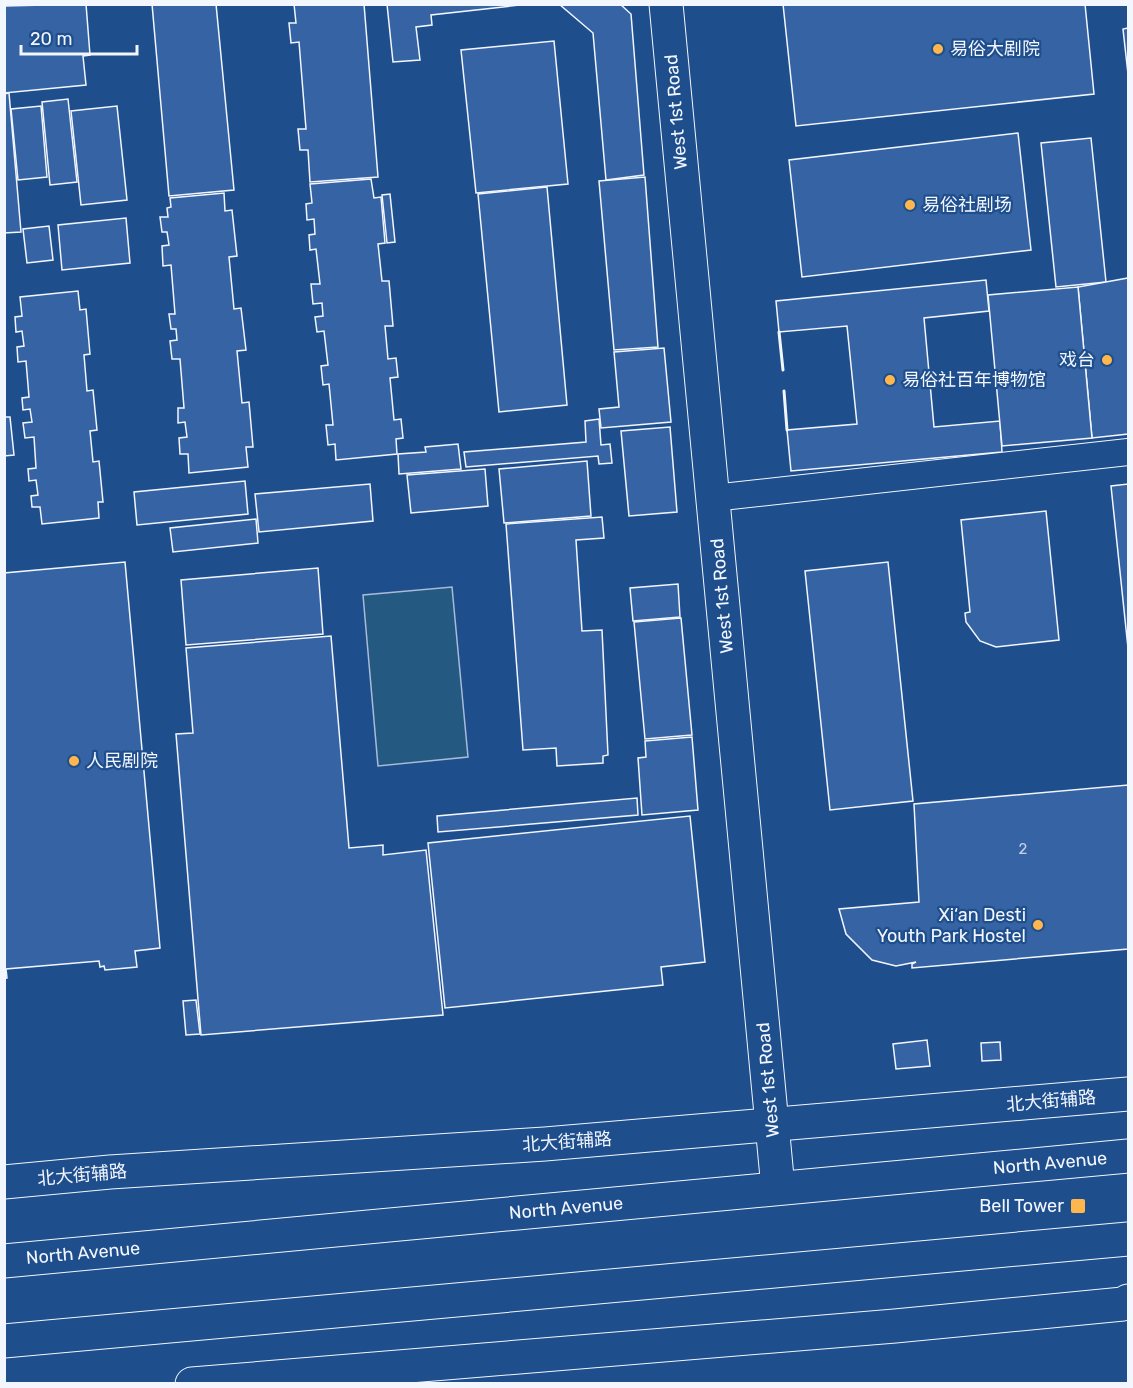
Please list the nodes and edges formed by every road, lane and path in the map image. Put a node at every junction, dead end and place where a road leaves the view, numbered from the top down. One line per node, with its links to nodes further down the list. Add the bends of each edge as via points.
1 (666, 4): 3 (street, West 1st Road)
2 (1128, 452): 3 (street)
3 (713, 498): 5 (street, West 1st Road)
4 (1128, 1094): 5 (street, 北大街辅路)
5 (772, 1125): 7 (street, 北大街辅路); 8 (street, West 1st Road)
6 (1128, 1156): 8 (street, North Avenue)
7 (4, 1182)
8 (778, 1188): 10 (street, North Avenue)
9 (1128, 1239): 12 (street)
10 (4, 1261)
11 (1128, 1301): 13 (street, via 895,1326)
12 (4, 1341)
13 (192, 1383)

